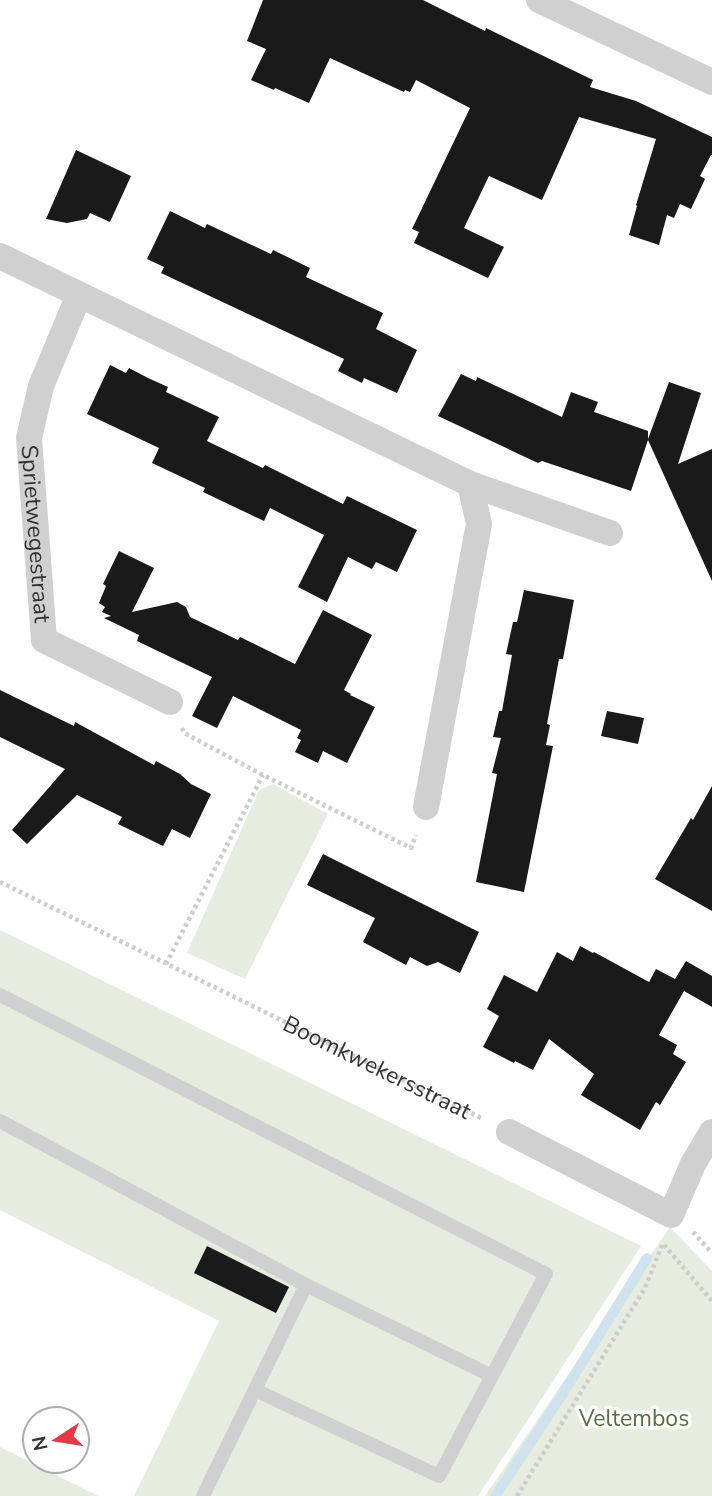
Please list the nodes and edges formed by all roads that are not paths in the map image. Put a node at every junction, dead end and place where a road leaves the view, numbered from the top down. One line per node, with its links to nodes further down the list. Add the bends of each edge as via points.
1 (539, 0): 2 (street)
2 (712, 82)
3 (0, 256): 4 (street)
4 (79, 295): 5 (street); 7 (street, Sprietwegestraat, via 41,386 29,438 44,640)
5 (470, 484): 6 (street); 8 (street, via 479,524)
6 (610, 533)
7 (170, 702)
8 (426, 807)
9 (0, 995): 14 (lane, via 546,1274)
10 (0, 1121): 13 (lane)
11 (509, 1132): 12 (street, via 671,1215)
12 (712, 1132)
13 (306, 1285): 14 (lane); 15 (lane)
14 (492, 1376): 15 (lane, via 439,1476)
15 (255, 1390): 16 (lane)
16 (203, 1496)

